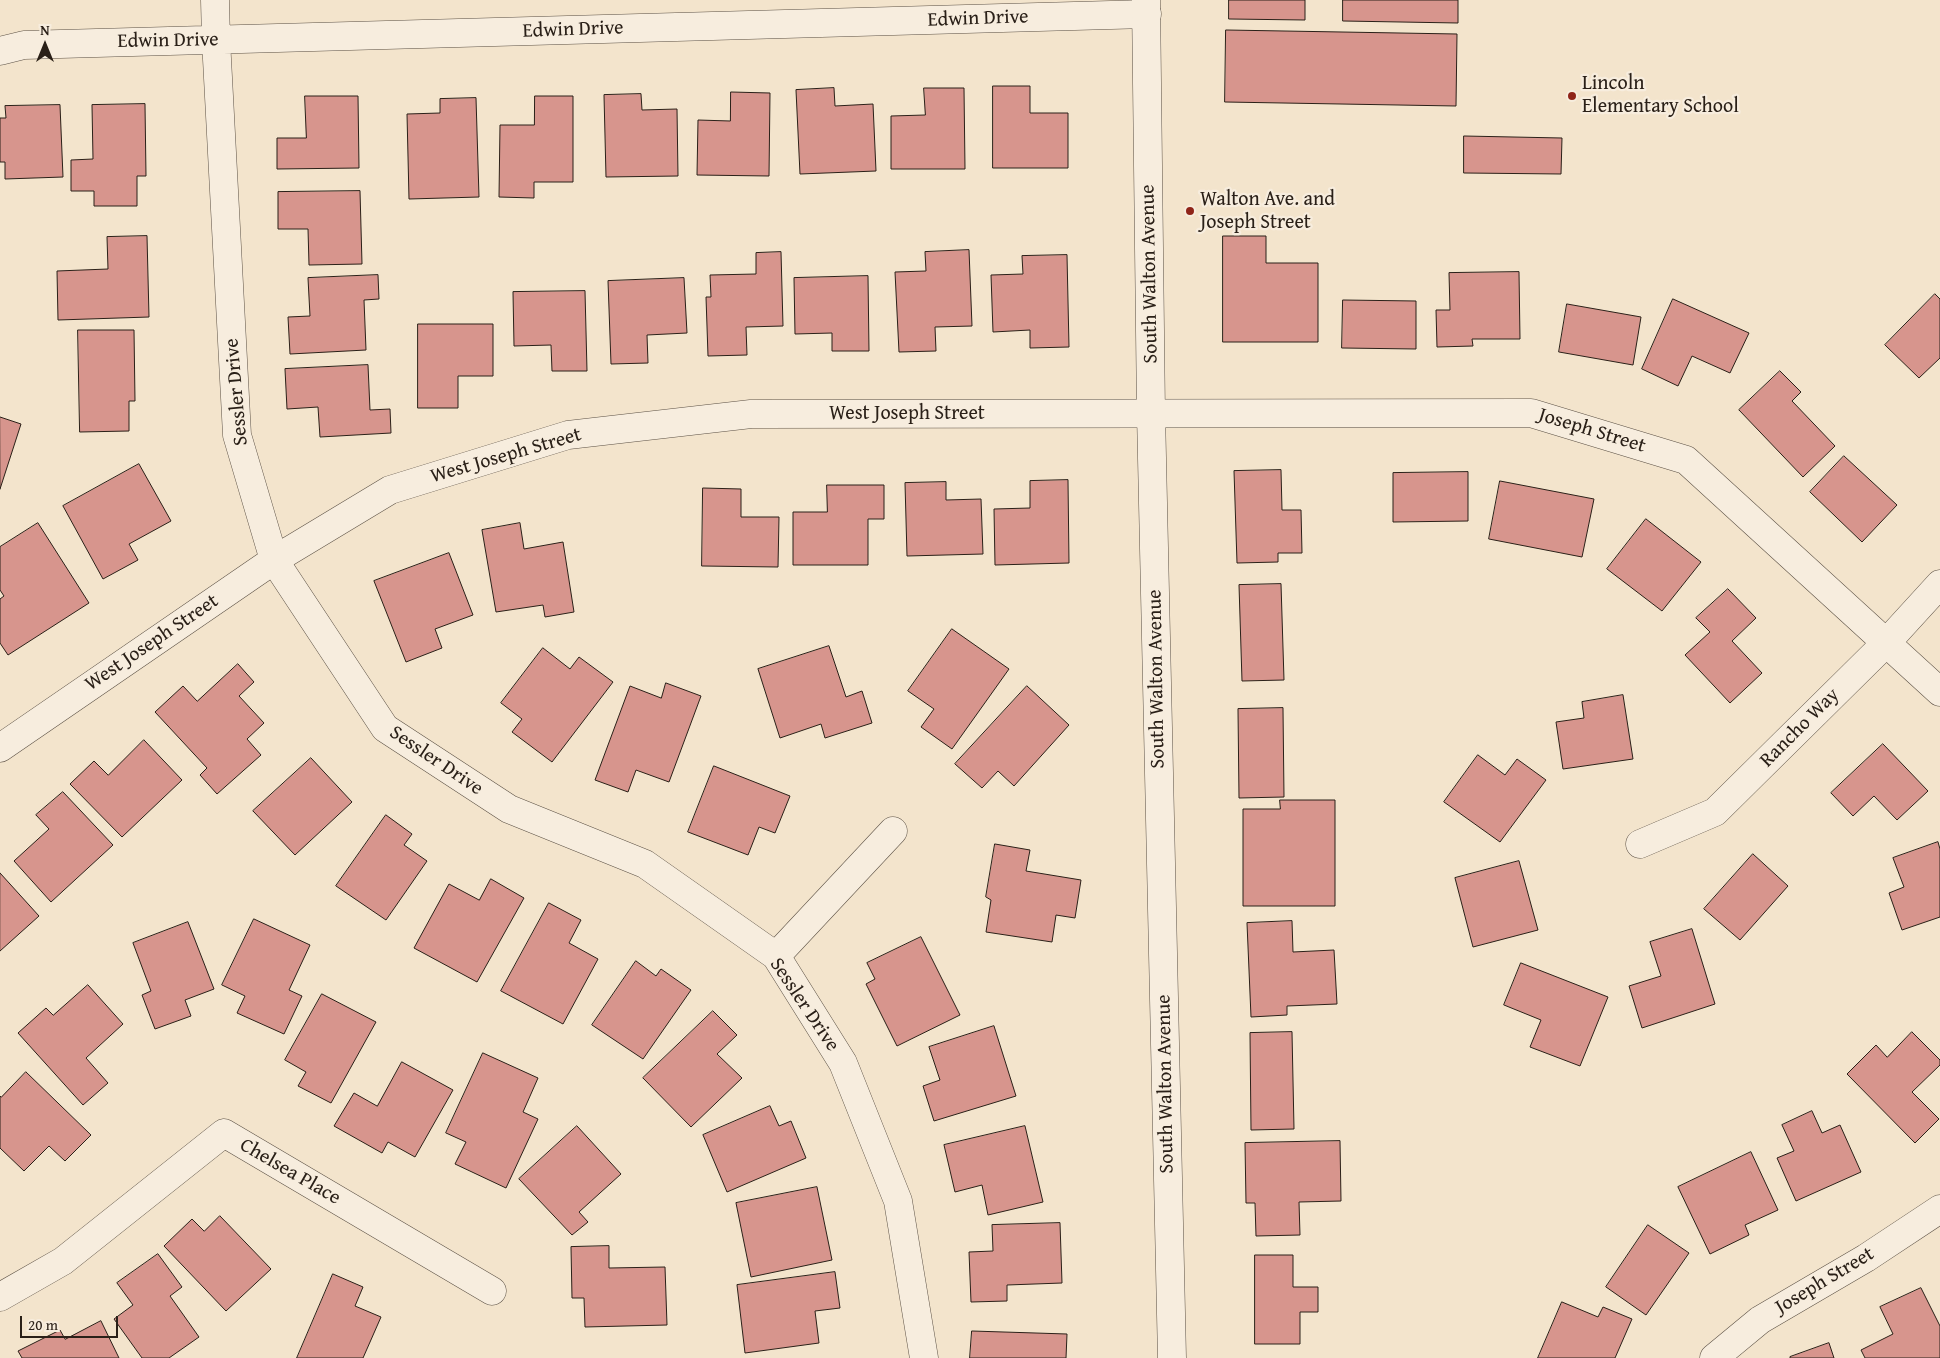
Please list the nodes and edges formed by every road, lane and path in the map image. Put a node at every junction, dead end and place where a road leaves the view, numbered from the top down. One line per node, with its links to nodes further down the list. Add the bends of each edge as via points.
1 (215, 0): 3 (street, Sessler Drive)
2 (1147, 7): 3 (street, Edwin Drive); 5 (street, South Walton Avenue)
3 (216, 40): 4 (street, Edwin Drive, via 24,45); 6 (street, Sessler Drive, via 237,435)
4 (0, 51)
5 (1151, 413): 6 (street, West Joseph Street, via 750,414 568,435 390,490); 8 (street, Joseph Street, via 1531,413 1686,460); 18 (street, South Walton Avenue)
6 (274, 560): 10 (street, West Joseph Street); 13 (street, Sessler Drive, via 385,728 509,809 645,864)
7 (1940, 584): 8 (street, Rancho Way)
8 (1887, 642): 9 (street, Joseph Street); 12 (street, Rancho Way, via 1715,812)
9 (1940, 692)
10 (1, 746)
11 (893, 831): 13 (street)
12 (1640, 844)
13 (776, 956): 17 (street, Sessler Drive, via 843,1063 898,1202)
14 (1940, 1209): 19 (street, Joseph Street, via 1866,1258 1760,1320)
15 (492, 1291): 16 (street, Chelsea Place, via 224,1133 63,1261)
16 (0, 1297)
17 (924, 1358)
18 (1172, 1358)
19 (1714, 1358)

